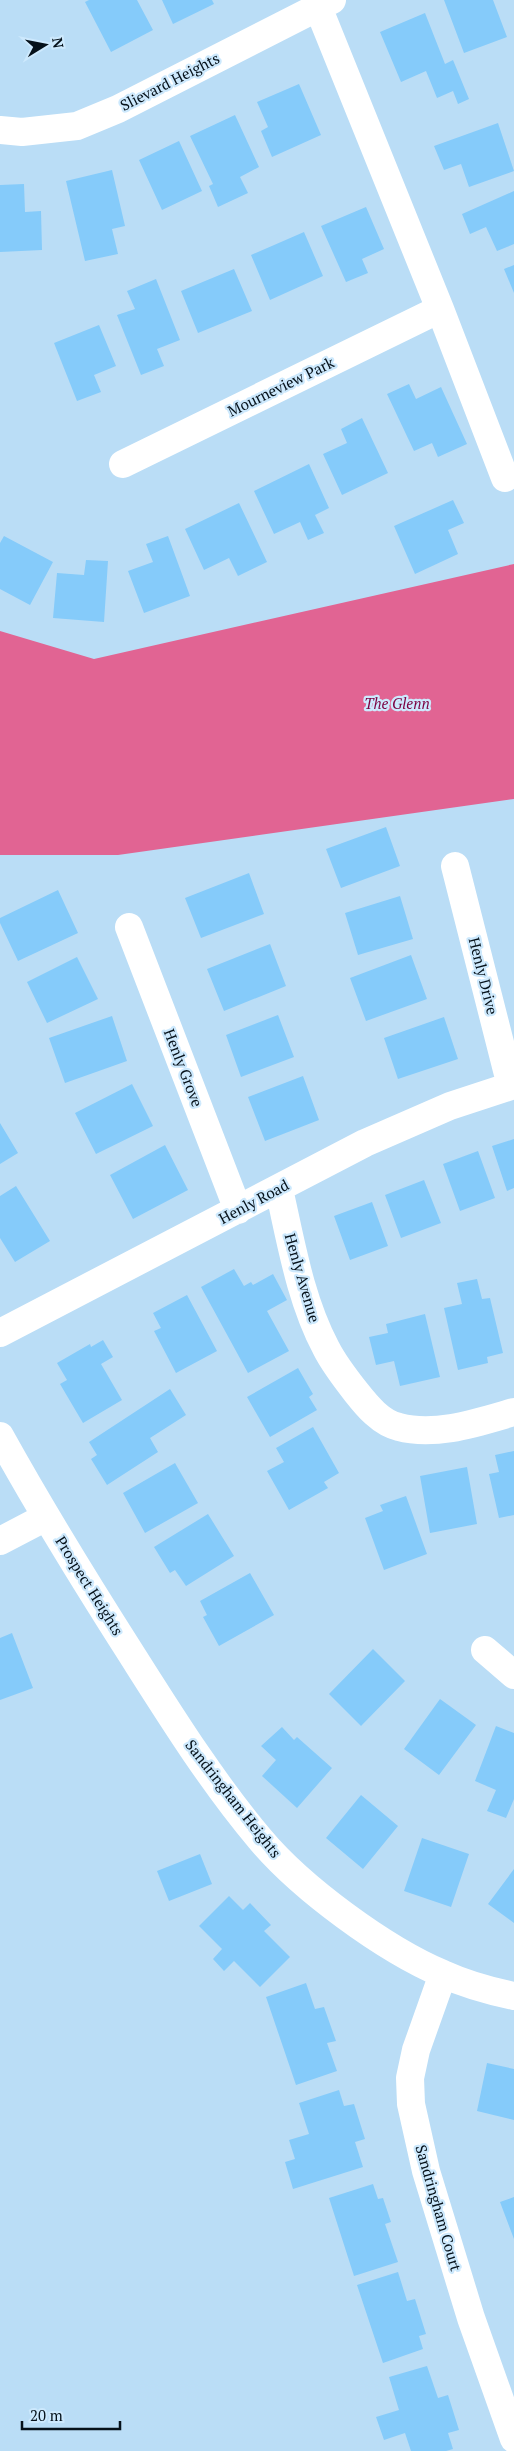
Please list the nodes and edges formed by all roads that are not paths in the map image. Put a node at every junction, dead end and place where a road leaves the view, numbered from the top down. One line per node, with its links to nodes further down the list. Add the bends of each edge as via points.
1 (325, 4): 2 (street, Slievard Heights, via 118,109 77,126 22,132); 3 (street)
2 (0, 130)
3 (440, 309): 4 (street, Mourneview Park); 5 (street)
4 (123, 464)
5 (505, 478)
6 (455, 866): 8 (street, Henly Drive)
7 (129, 927): 10 (street, Henly Grove)
8 (512, 1086): 9 (street, Henly Road, via 450,1106 395,1129)
9 (279, 1189): 10 (street, Henly Road); 12 (street, Henly Avenue, via 298,1274 315,1326 340,1371 374,1412 397,1427 425,1430 466,1425)
10 (238, 1210): 11 (street, Henly Road)
11 (0, 1334)
12 (514, 1412)
13 (0, 1436): 14 (street, Prospect Heights)
14 (46, 1517): 15 (street); 18 (street, Prospect Heights)
15 (0, 1541)
16 (485, 1650): 17 (street)
17 (514, 1675)
18 (182, 1734): 19 (street, Sandringham Heights, via 260,1838 290,1870 363,1927 402,1953)
19 (443, 1974): 20 (street, Sandringham Heights); 21 (street, Sandringham Court, via 416,2050 410,2078 411,2104 426,2171 471,2318)
20 (514, 1996)
21 (514, 2439)

